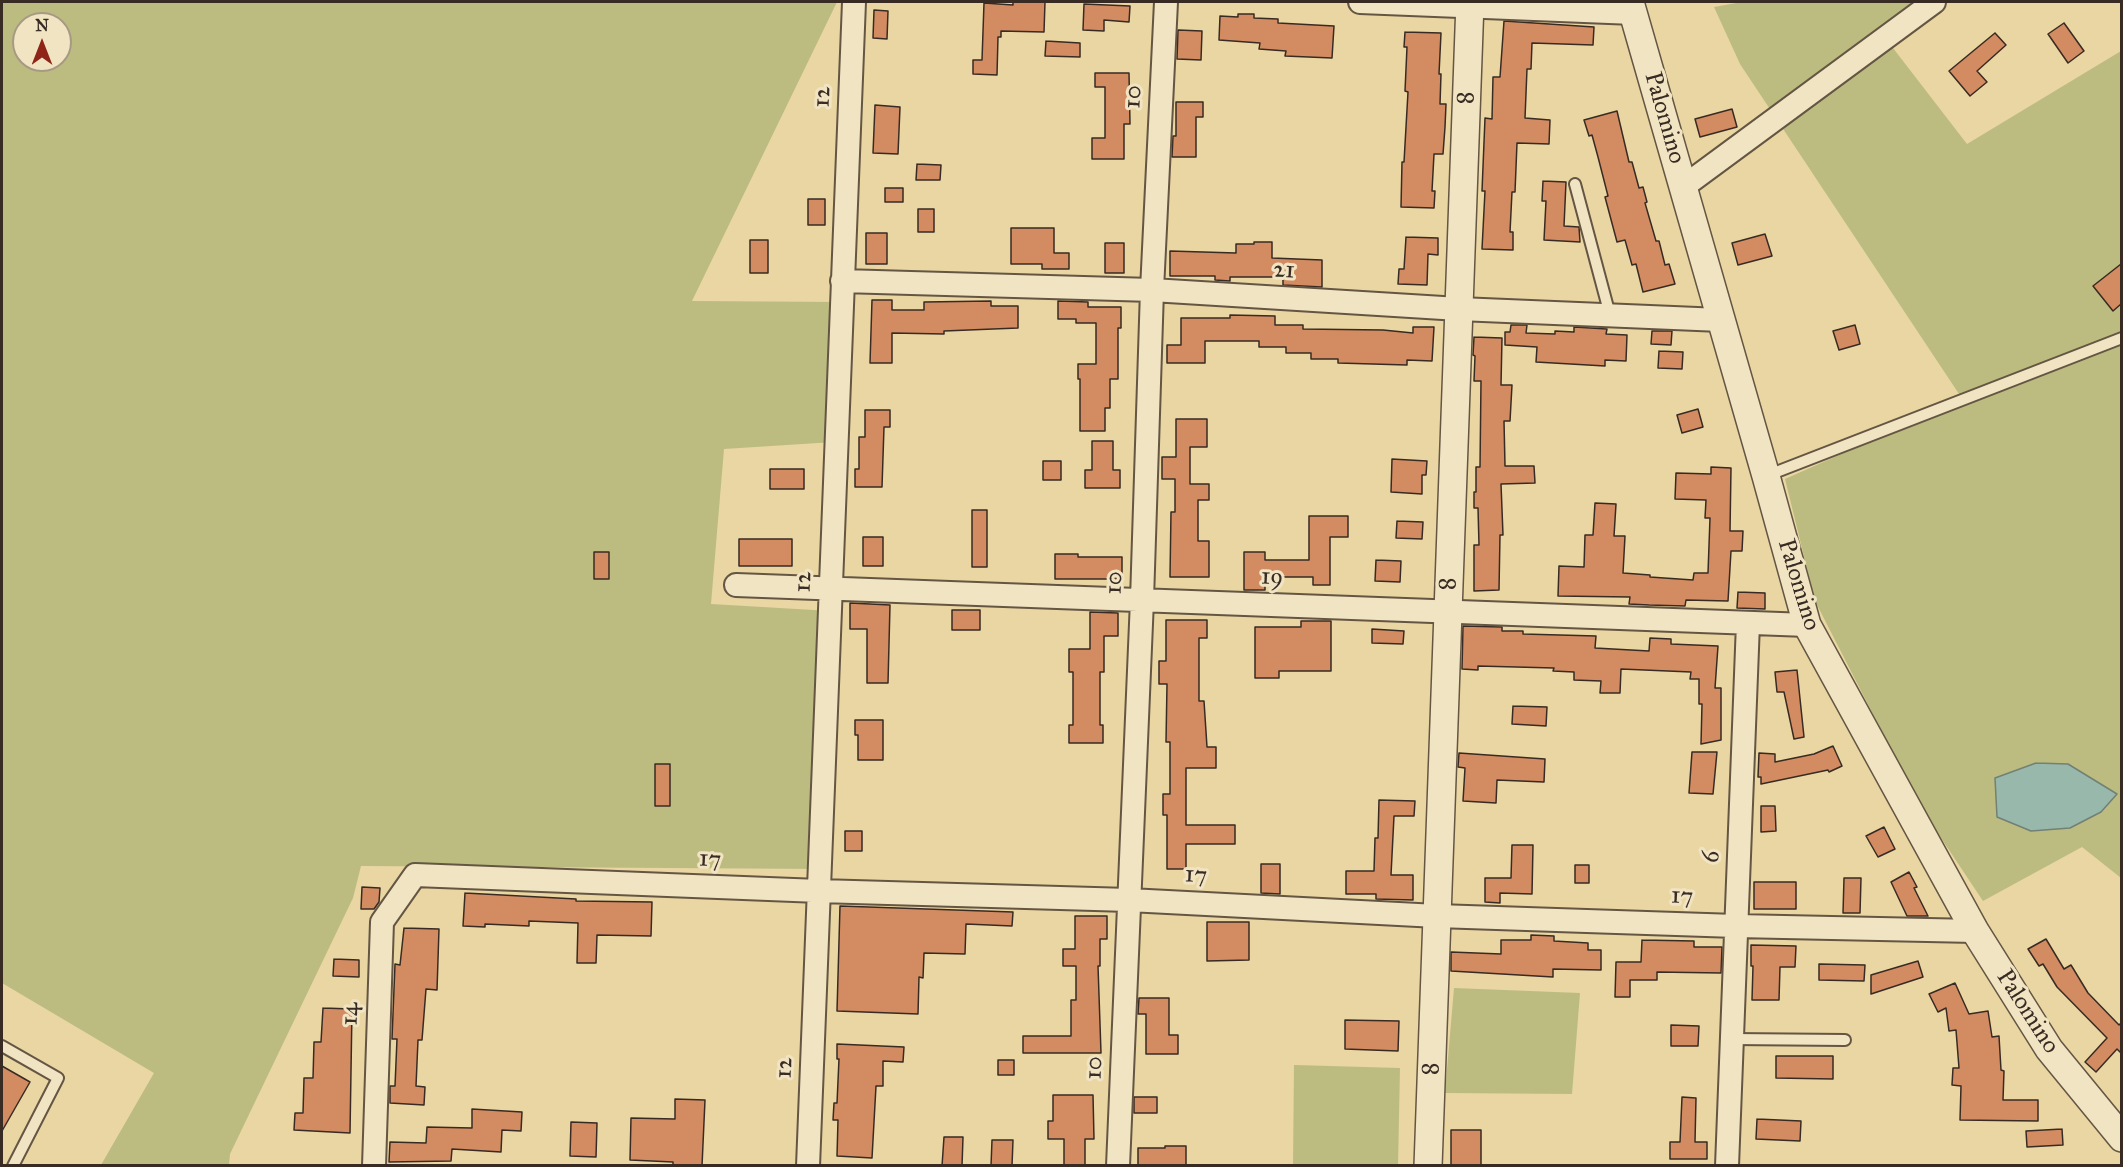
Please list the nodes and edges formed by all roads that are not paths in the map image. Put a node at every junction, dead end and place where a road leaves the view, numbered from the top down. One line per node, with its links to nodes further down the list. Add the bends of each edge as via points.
1 (854, 2): 9 (street, 12)
2 (1166, 2): 10 (street, 10)
3 (1360, 2): 5 (street)
4 (1934, 2): 8 (street)
5 (1470, 4): 6 (street); 11 (street, 8)
6 (1632, 7): 8 (street, Palomino)
7 (1575, 184): 12 (lane)
8 (1683, 187): 13 (street, Palomino)
9 (842, 281): 10 (street, 21); 17 (street, 12)
10 (1152, 290): 11 (street, 21); 18 (street, 10)
11 (1459, 309): 12 (street, 21); 19 (street, 8)
12 (1610, 315): 13 (street, 21)
13 (1721, 320): 15 (street, Palomino)
14 (2121, 338): 15 (lane)
15 (1766, 476): 21 (street, Palomino)
16 (736, 585): 17 (street, 19)
17 (831, 588): 18 (street, 19); 23 (street, 12)
18 (1142, 600): 19 (street, 19); 24 (street, 10)
19 (1448, 612): 20 (street, 19); 25 (street, 8)
20 (1748, 623): 21 (street, 19); 26 (street, 6)
21 (1807, 625): 27 (street, Palomino)
22 (415, 875): 23 (street, 17); 33 (street, 14, via 382,922)
23 (819, 891): 24 (street, 17); 34 (street, 12)
24 (1129, 900): 25 (street, 17); 35 (street, 10)
25 (1437, 916): 26 (street, 17); 36 (street, 8)
26 (1736, 926): 27 (street, 17); 28 (street, 6)
27 (1975, 931): 31 (street, Palomino, via 2049,1049)
28 (1732, 1039): 29 (lane); 37 (street, 6)
29 (1845, 1040)
30 (2, 1046): 32 (lane, via 58,1078)
31 (2121, 1138)
32 (13, 1166)
33 (374, 1166)
34 (808, 1166)
35 (1118, 1166)
36 (1428, 1166)
37 (1727, 1166)

